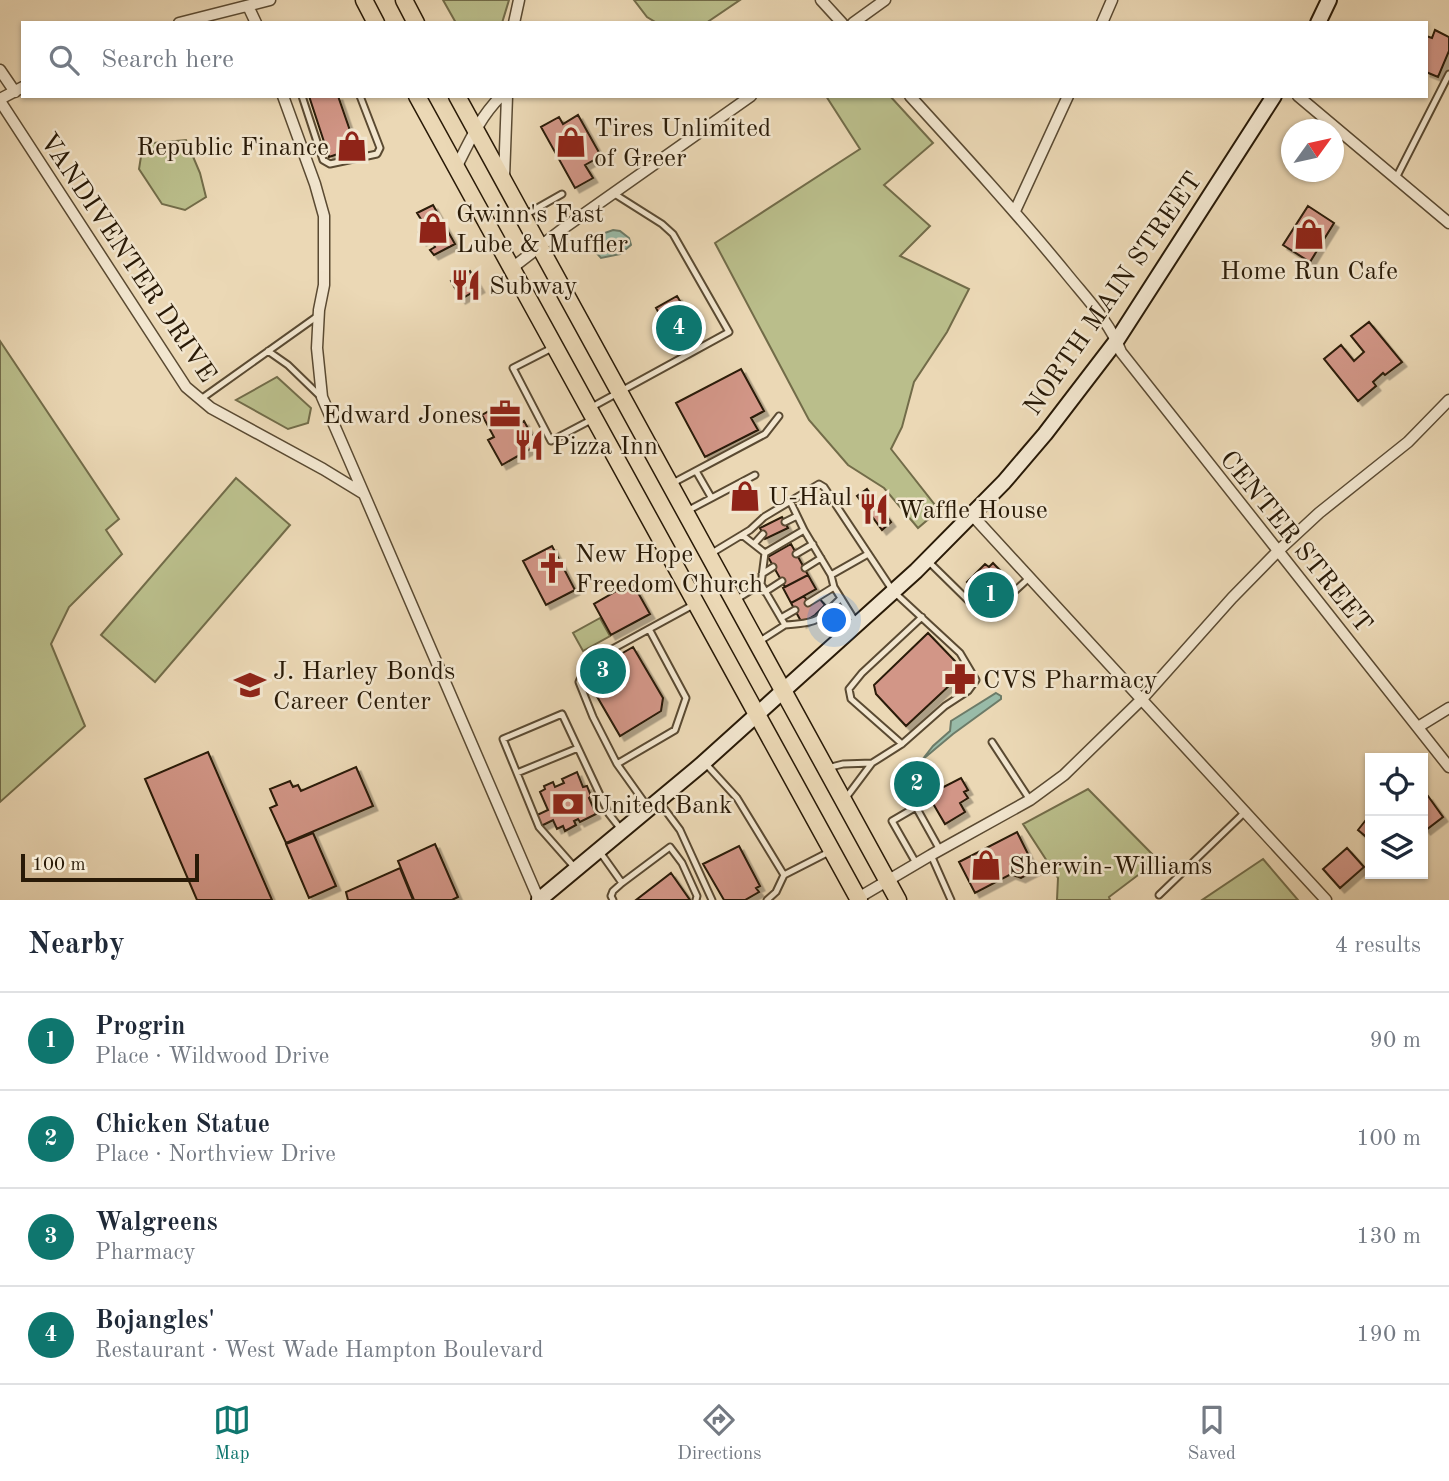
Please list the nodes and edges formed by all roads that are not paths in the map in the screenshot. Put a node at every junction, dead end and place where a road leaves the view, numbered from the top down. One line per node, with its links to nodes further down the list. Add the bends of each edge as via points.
1 (271, 0): 9 (street)
2 (364, 0): 12 (main road)
3 (404, 0): 13 (main road)
4 (519, 0): 14 (street)
5 (821, 0): 15 (street)
6 (885, 0): 16 (street)
7 (1112, 0): 17 (street)
8 (1329, 0): 18 (main road)
9 (248, 6): 10 (street); 11 (street)
10 (187, 21)
11 (255, 21)
12 (375, 21)
13 (415, 21)
14 (514, 21)
15 (840, 21)
16 (856, 21)
17 (1103, 21)
18 (1319, 21)
19 (0, 70): 21 (street)
20 (1449, 75): 37 (lane)
21 (19, 90): 34 (street)
22 (284, 98): 46 (street, via 324,216)
23 (303, 98): 24 (lane, via 323,160 330,164 377,154 380,148)
24 (361, 98)
25 (417, 98): 36 (main road)
26 (458, 98): 35 (main road)
27 (499, 98): 35 (street)
28 (507, 98): 38 (street)
29 (748, 98): 39 (street)
30 (912, 98): 41 (street, CENTER STREET)
31 (1067, 98): 41 (street)
32 (1273, 98): 47 (main road, NORTH MAIN STREET)
33 (1300, 98): 37 (street)
34 (0, 100): 52 (street, VANDIVENTER DRIVE, via 177,374)
35 (475, 129): 36 (street); 38 (main road)
36 (456, 168): 45 (main road)
37 (1396, 178): 43 (street)
38 (504, 183): 42 (main road)
39 (613, 193): 44 (street); 50 (lane, via 673,234 729,332)
40 (562, 194): 42 (lane)
41 (1015, 211): 47 (street, CENTER STREET)
42 (523, 216): 44 (main road)
43 (1449, 223)
44 (540, 247): 45 (street); 50 (main road)
45 (512, 268): 48 (main road)
46 (319, 315): 49 (lane); 51 (street)
47 (1116, 340): 63 (main road, NORTH MAIN STREET, via 1045,434); 71 (street, CENTER STREET)
48 (554, 346): 54 (main road); 54 (lane, via 513,368 551,441)
49 (268, 351): 51 (lane); 52 (lane)
50 (620, 392): 54 (lane); 58 (main road)
51 (322, 397): 59 (street)
52 (200, 400): 59 (street, VANDIVENTER DRIVE)
53 (1449, 400): 71 (street, via 1408,442)
54 (592, 414): 91 (main road)
55 (779, 416): 56 (lane, via 765,434)
56 (696, 471): 58 (lane); 60 (lane)
57 (755, 475): 60 (lane)
58 (670, 484): 62 (main road)
59 (364, 495): 129 (street)
60 (711, 497): 62 (lane)
61 (790, 501): 64 (lane); 68 (lane); 74 (lane, via 819,484 824,487)
62 (685, 512): 75 (main road)
63 (972, 515): 77 (main road, NORTH MAIN STREET); 82 (street)
64 (797, 516): 65 (lane); 66 (lane)
65 (785, 522)
66 (804, 530): 70 (lane); 72 (lane)
67 (763, 534): 69 (lane)
68 (742, 535): 69 (lane); 75 (lane)
69 (754, 544): 72 (lane)
70 (813, 544): 73 (lane); 76 (lane)
71 (1278, 551): 100 (street); 103 (street, CENTER STREET)
72 (765, 553): 80 (lane)
73 (796, 554)
74 (868, 554): 81 (lane); 86 (lane)
75 (709, 555): 89 (main road)
76 (821, 558): 79 (lane); 81 (lane)
77 (927, 559): 82 (lane, via 983,615); 86 (main road, NORTH MAIN STREET)
78 (773, 567): 80 (lane)
79 (804, 568)
80 (762, 575): 84 (lane)
81 (831, 575): 85 (lane)
82 (1029, 578): 100 (street)
83 (782, 581): 87 (lane)
84 (761, 584): 87 (lane); 89 (lane)
85 (834, 587): 88 (lane); 90 (lane)
86 (893, 591): 93 (lane); 95 (main road, NORTH MAIN STREET)
87 (765, 592): 94 (lane)
88 (841, 598): 95 (lane); 96 (lane, via 809,624)
89 (734, 600): 98 (main road)
90 (808, 603)
91 (696, 604): 97 (lane); 102 (main road)
92 (795, 610): 94 (lane)
93 (922, 617): 105 (lane, via 849,689 851,699); 105 (lane, via 960,653 976,680)
94 (781, 618): 96 (lane)
95 (857, 624): 99 (main road, NORTH MAIN STREET)
96 (785, 625): 98 (lane)
97 (649, 629): 109 (lane, via 685,698 675,730); 109 (lane, via 587,663 579,682)
98 (757, 642): 99 (main road)
99 (784, 690): 102 (main road, NORTH MAIN STREET); 111 (main road)
100 (1142, 699): 114 (street, via 1064,775); 116 (street)
101 (1449, 708): 103 (street)
102 (757, 715): 107 (main road, NORTH MAIN STREET); 119 (main road)
103 (1418, 727): 110 (street, CENTER STREET)
104 (992, 742): 114 (lane)
105 (902, 744): 108 (lane)
106 (578, 748): 112 (lane); 112 (lane, via 562,714 503,740); 117 (lane)
107 (704, 762): 115 (main road, NORTH MAIN STREET); 123 (lane, via 737,798)
108 (872, 763): 111 (lane); 113 (lane)
109 (617, 764): 115 (lane)
110 (1449, 767)
111 (826, 768): 113 (main road)
112 (517, 773): 122 (lane, via 539,827)
113 (844, 800): 124 (main road)
114 (1030, 800): 120 (street)
115 (653, 805): 117 (main road, NORTH MAIN STREET); 131 (lane, via 680,830)
116 (1246, 811): 126 (lane); 135 (street)
117 (622, 831): 118 (main road, NORTH MAIN STREET)
118 (599, 850): 122 (main road, NORTH MAIN STREET); 125 (lane)
119 (832, 851): 123 (lane); 128 (main road)
120 (935, 852): 121 (street); 121 (lane, via 916,807 892,821); 134 (lane)
121 (916, 863): 124 (street)
122 (576, 869): 129 (main road, NORTH MAIN STREET)
123 (784, 875): 132 (lane)
124 (888, 881): 128 (street); 133 (main road)
125 (622, 883): 127 (lane); 130 (lane, via 670,847)
126 (1159, 895)
127 (612, 898)
128 (858, 899)
129 (539, 900)
130 (696, 900)
131 (712, 900)
132 (767, 900)
133 (898, 900)
134 (951, 900)
135 (1326, 900)

